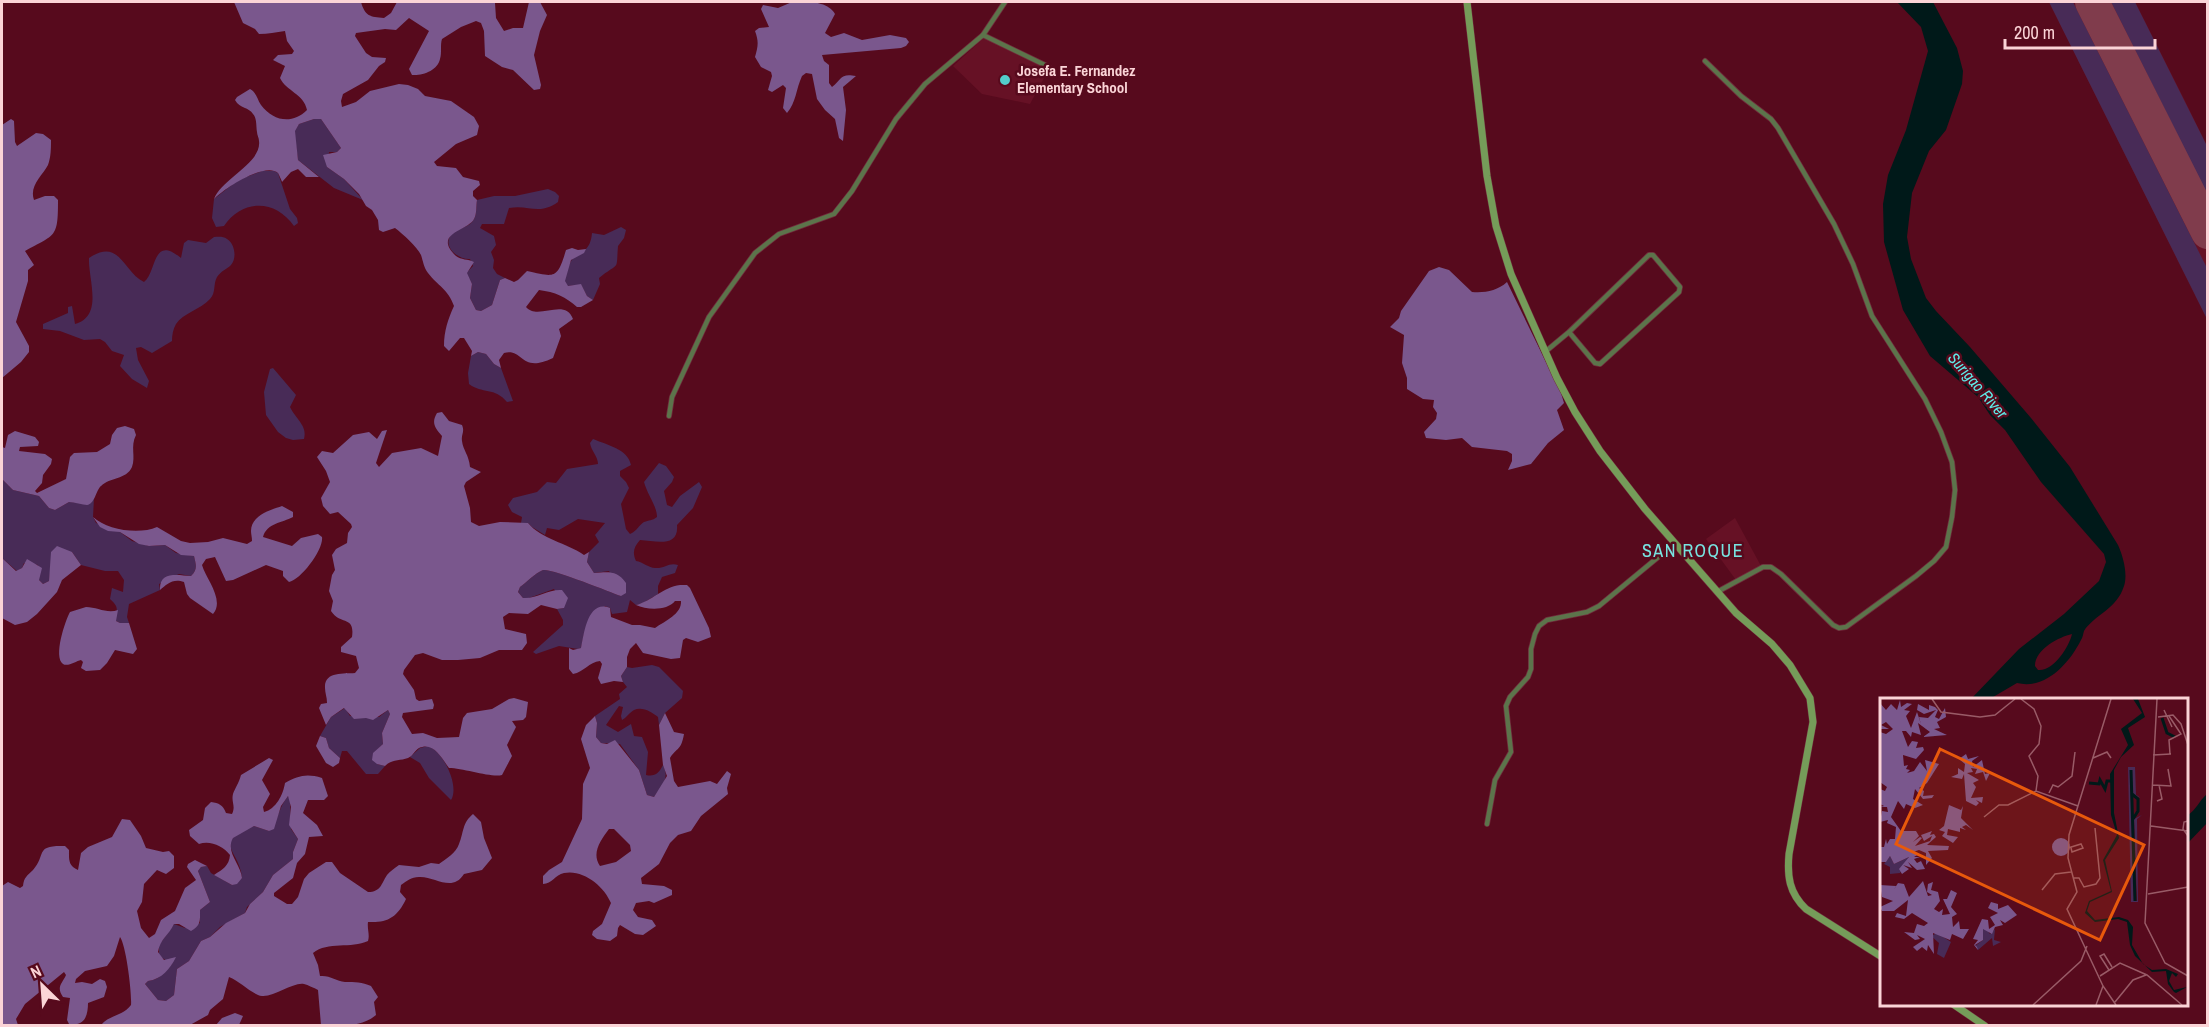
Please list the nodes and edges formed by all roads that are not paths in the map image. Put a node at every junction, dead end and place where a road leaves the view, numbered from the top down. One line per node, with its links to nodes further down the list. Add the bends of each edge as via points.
1 (1005, 2): 3 (street)
2 (1467, 2): 7 (street, via 1496,226 1511,274)
3 (983, 35): 5 (street); 8 (street, via 925,84 903,110 834,214 779,234 755,253 710,317 672,397)
4 (1705, 61): 10 (street, via 1771,119 1811,184 1848,251 1872,316 1935,419 1946,442 1955,480 1950,528 1942,553 1846,627 1833,624 1771,567 1763,567)
5 (1049, 67)
6 (1569, 332): 6 (street, via 1648,255 1653,255 1680,287 1600,364); 7 (street)
7 (1545, 352): 9 (street, via 1600,451)
8 (669, 416)
9 (1674, 544): 10 (street); 11 (street, via 1593,609 1555,617 1539,626 1528,677 1506,706 1511,752 1495,780)
10 (1717, 592): 12 (street, via 1780,652 1810,698 1813,722 1788,864 1793,894 1806,909)
11 (1487, 824)
12 (1880, 956)
13 (1955, 1006): 14 (street)
14 (1985, 1026)

